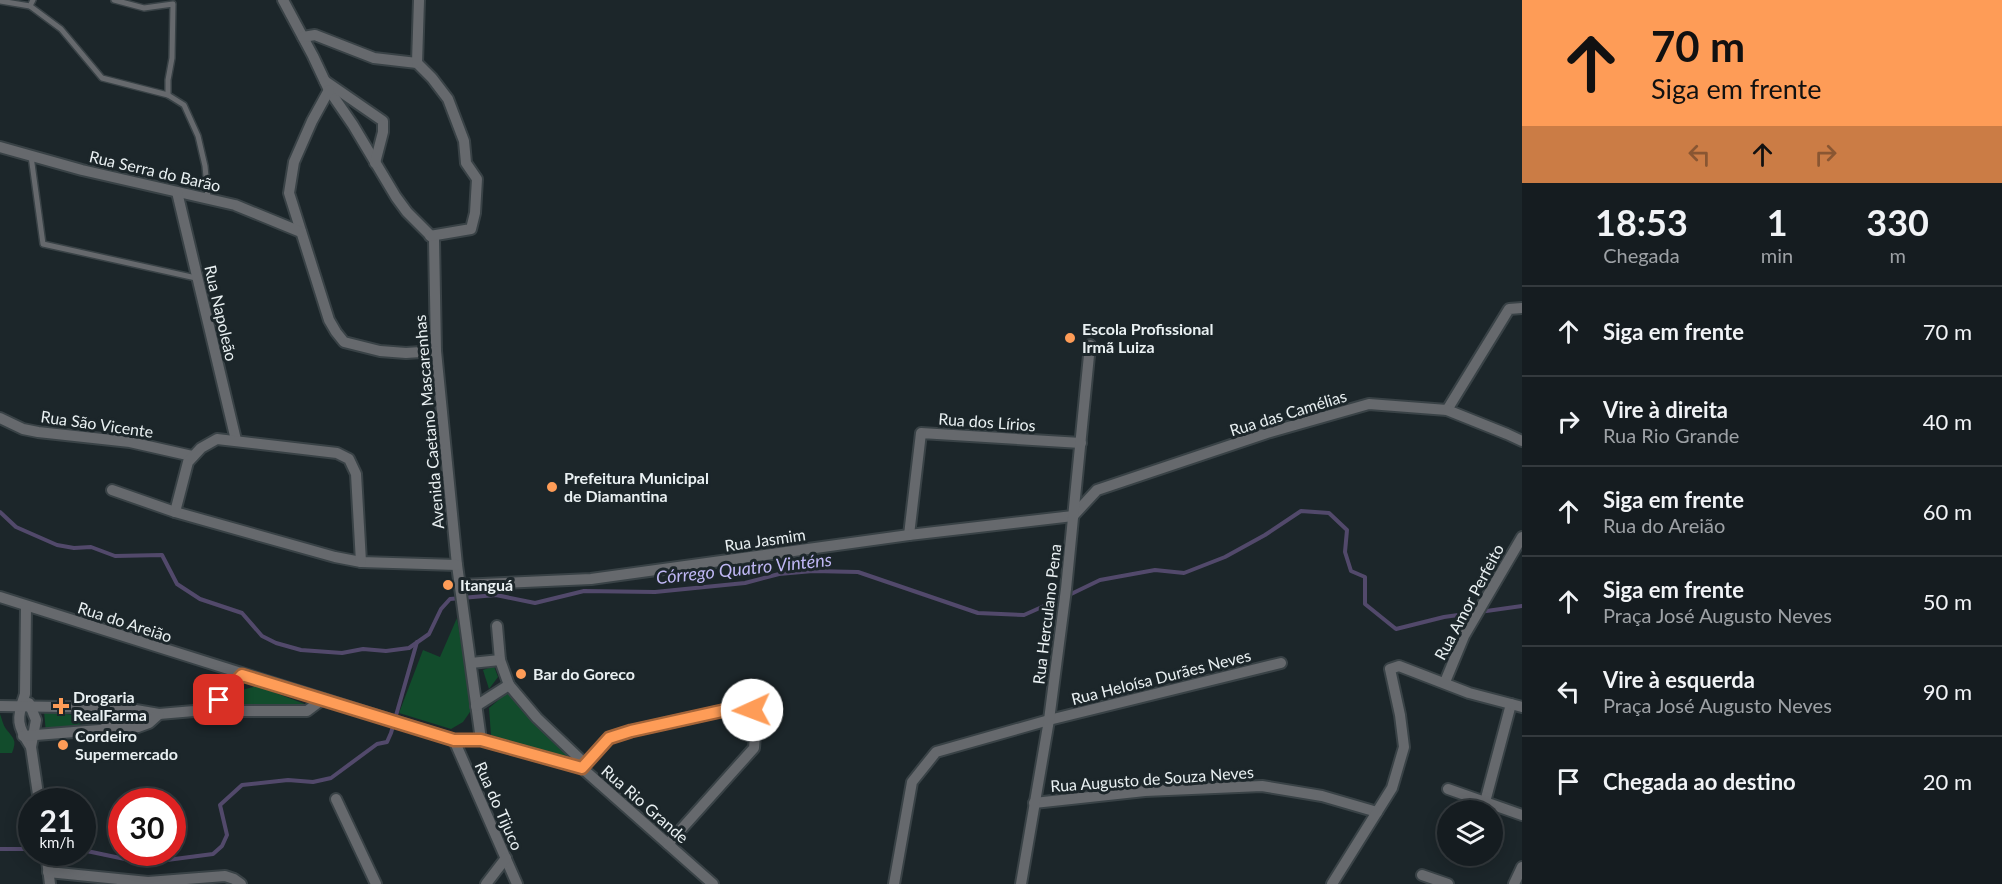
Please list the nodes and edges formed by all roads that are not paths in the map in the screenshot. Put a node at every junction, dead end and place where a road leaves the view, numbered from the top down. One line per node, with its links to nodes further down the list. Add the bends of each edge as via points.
1 (114, 0): 9 (lane, via 144,8 173,4)
2 (283, 0): 6 (street)
3 (419, 0): 7 (street)
4 (0, 1): 5 (lane)
5 (32, 3): 9 (lane, via 61,29 102,78)
6 (303, 37): 7 (street, via 315,35 374,58); 8 (street)
7 (417, 63): 16 (street, via 448,99 464,141 466,163 477,179 476,213 471,229)
8 (327, 86): 12 (street); 12 (street, via 383,121); 15 (street, via 294,162 289,193)
9 (168, 95): 14 (lane, via 184,105 198,136)
10 (0, 147): 11 (street, Rua Serra do Barão)
11 (31, 154): 13 (street, Rua Serra do Barão); 17 (lane, via 43,244)
12 (375, 163): 16 (street, via 407,212)
13 (177, 192): 14 (street, Rua Serra do Barão); 17 (street, Rua Napoleão)
14 (208, 199): 15 (street, Rua Serra do Barão, via 235,205)
15 (301, 232): 20 (street, via 329,320 344,342 380,351)
16 (430, 236): 20 (street, Avenida Caetano Mascarenhas, via 434,239)
17 (198, 278): 23 (street, Rua Napoleão)
18 (1522, 308): 21 (street, via 1509,309)
19 (1090, 345): 25 (street, Rua Herculano Pena)
20 (436, 351): 33 (street, Avenida Caetano Mascarenhas)
21 (1446, 410): 24 (street, Rua das Camélias); 29 (street, Rua das Camélias, via 1369,404 1267,433 1097,490)
22 (0, 418): 26 (street, Rua São Vicente, via 38,432 130,442)
23 (236, 441): 26 (street, via 217,440); 32 (street, via 328,451 349,459 356,474)
24 (1522, 441)
25 (1081, 443): 29 (street, Rua Herculano Pena); 30 (street, Rua dos Lírios, via 921,433)
26 (192, 456): 28 (street)
27 (112, 490): 28 (street)
28 (175, 512): 32 (street)
29 (1073, 516): 30 (street, Rua Jasmim); 54 (street, Rua Herculano Pena)
30 (909, 535): 34 (street, Rua Jasmim, via 591,579)
31 (1522, 537): 42 (street, Rua Amor Perfeito, via 1482,604)
32 (361, 562): 33 (street)
33 (457, 565): 34 (street, Avenida Caetano Mascarenhas)
34 (461, 588): 39 (street, Avenida Caetano Mascarenhas)
35 (0, 597): 36 (street, Rua do Areião)
36 (26, 606): 41 (street, Rua do Areião); 44 (street)
37 (497, 626): 38 (street)
38 (500, 660): 39 (street); 43 (street)
39 (471, 663): 48 (street, Avenida Caetano Mascarenhas)
40 (1281, 663): 54 (street, Rua Heloísa Durães Neves)
41 (242, 675): 45 (street, Rua do Areião); 47 (street)
42 (1445, 682): 49 (street); 67 (street, via 1399,666 1390,669 1404,747 1392,788)
43 (509, 685): 48 (street); 59 (street, via 579,758)
44 (25, 694): 50 (street); 51 (street)
45 (323, 699): 47 (street, via 307,711 231,711); 57 (street, Rua do Areião)
46 (0, 706): 50 (street)
47 (209, 706): 53 (street)
48 (477, 706): 58 (street, Avenida Caetano Mascarenhas)
49 (1516, 706): 64 (street)
50 (20, 707): 51 (street); 56 (street, via 18,722)
51 (32, 708): 52 (street); 56 (street, via 36,720)
52 (105, 708): 53 (street); 55 (street)
53 (159, 714): 55 (street, via 143,726)
54 (1049, 720): 65 (street, Rua Herculano Pena); 82 (street, Rua Heloísa Durães Neves, via 936,752 912,782)
55 (107, 731): 56 (street)
56 (29, 735): 60 (street)
57 (454, 740): 58 (street); 70 (street, Rua do Tijuco)
58 (481, 740): 59 (street, Rua Rio Grande)
59 (582, 768): 69 (street, Rua Rio Grande); 69 (street, via 609,738 726,710 752,710 756,722 754,748)
60 (37, 788)
61 (1448, 789): 63 (street)
62 (336, 799): 78 (street)
63 (1479, 800)
64 (1486, 800)
65 (1034, 803): 67 (street, Rua Augusto de Souza Neves, via 1145,791 1262,786 1322,796); 83 (street, Rua Herculano Pena)
66 (1503, 808): 68 (street)
67 (1377, 812): 84 (street)
68 (1522, 815)
69 (668, 844): 75 (street, Rua Rio Grande)
70 (506, 858): 79 (street); 80 (street, Rua do Tijuco)
71 (47, 866): 73 (street)
72 (1522, 867): 86 (street)
73 (48, 872): 76 (street); 77 (street, via 148,882 225,876)
74 (1422, 875): 85 (street)
75 (706, 880): 81 (street, Rua Rio Grande)
76 (50, 884)
77 (241, 884)
78 (376, 884)
79 (486, 884)
80 (517, 884)
81 (713, 884)
82 (894, 884)
83 (1021, 884)
84 (1332, 884)
85 (1448, 884)
86 (1514, 884)

